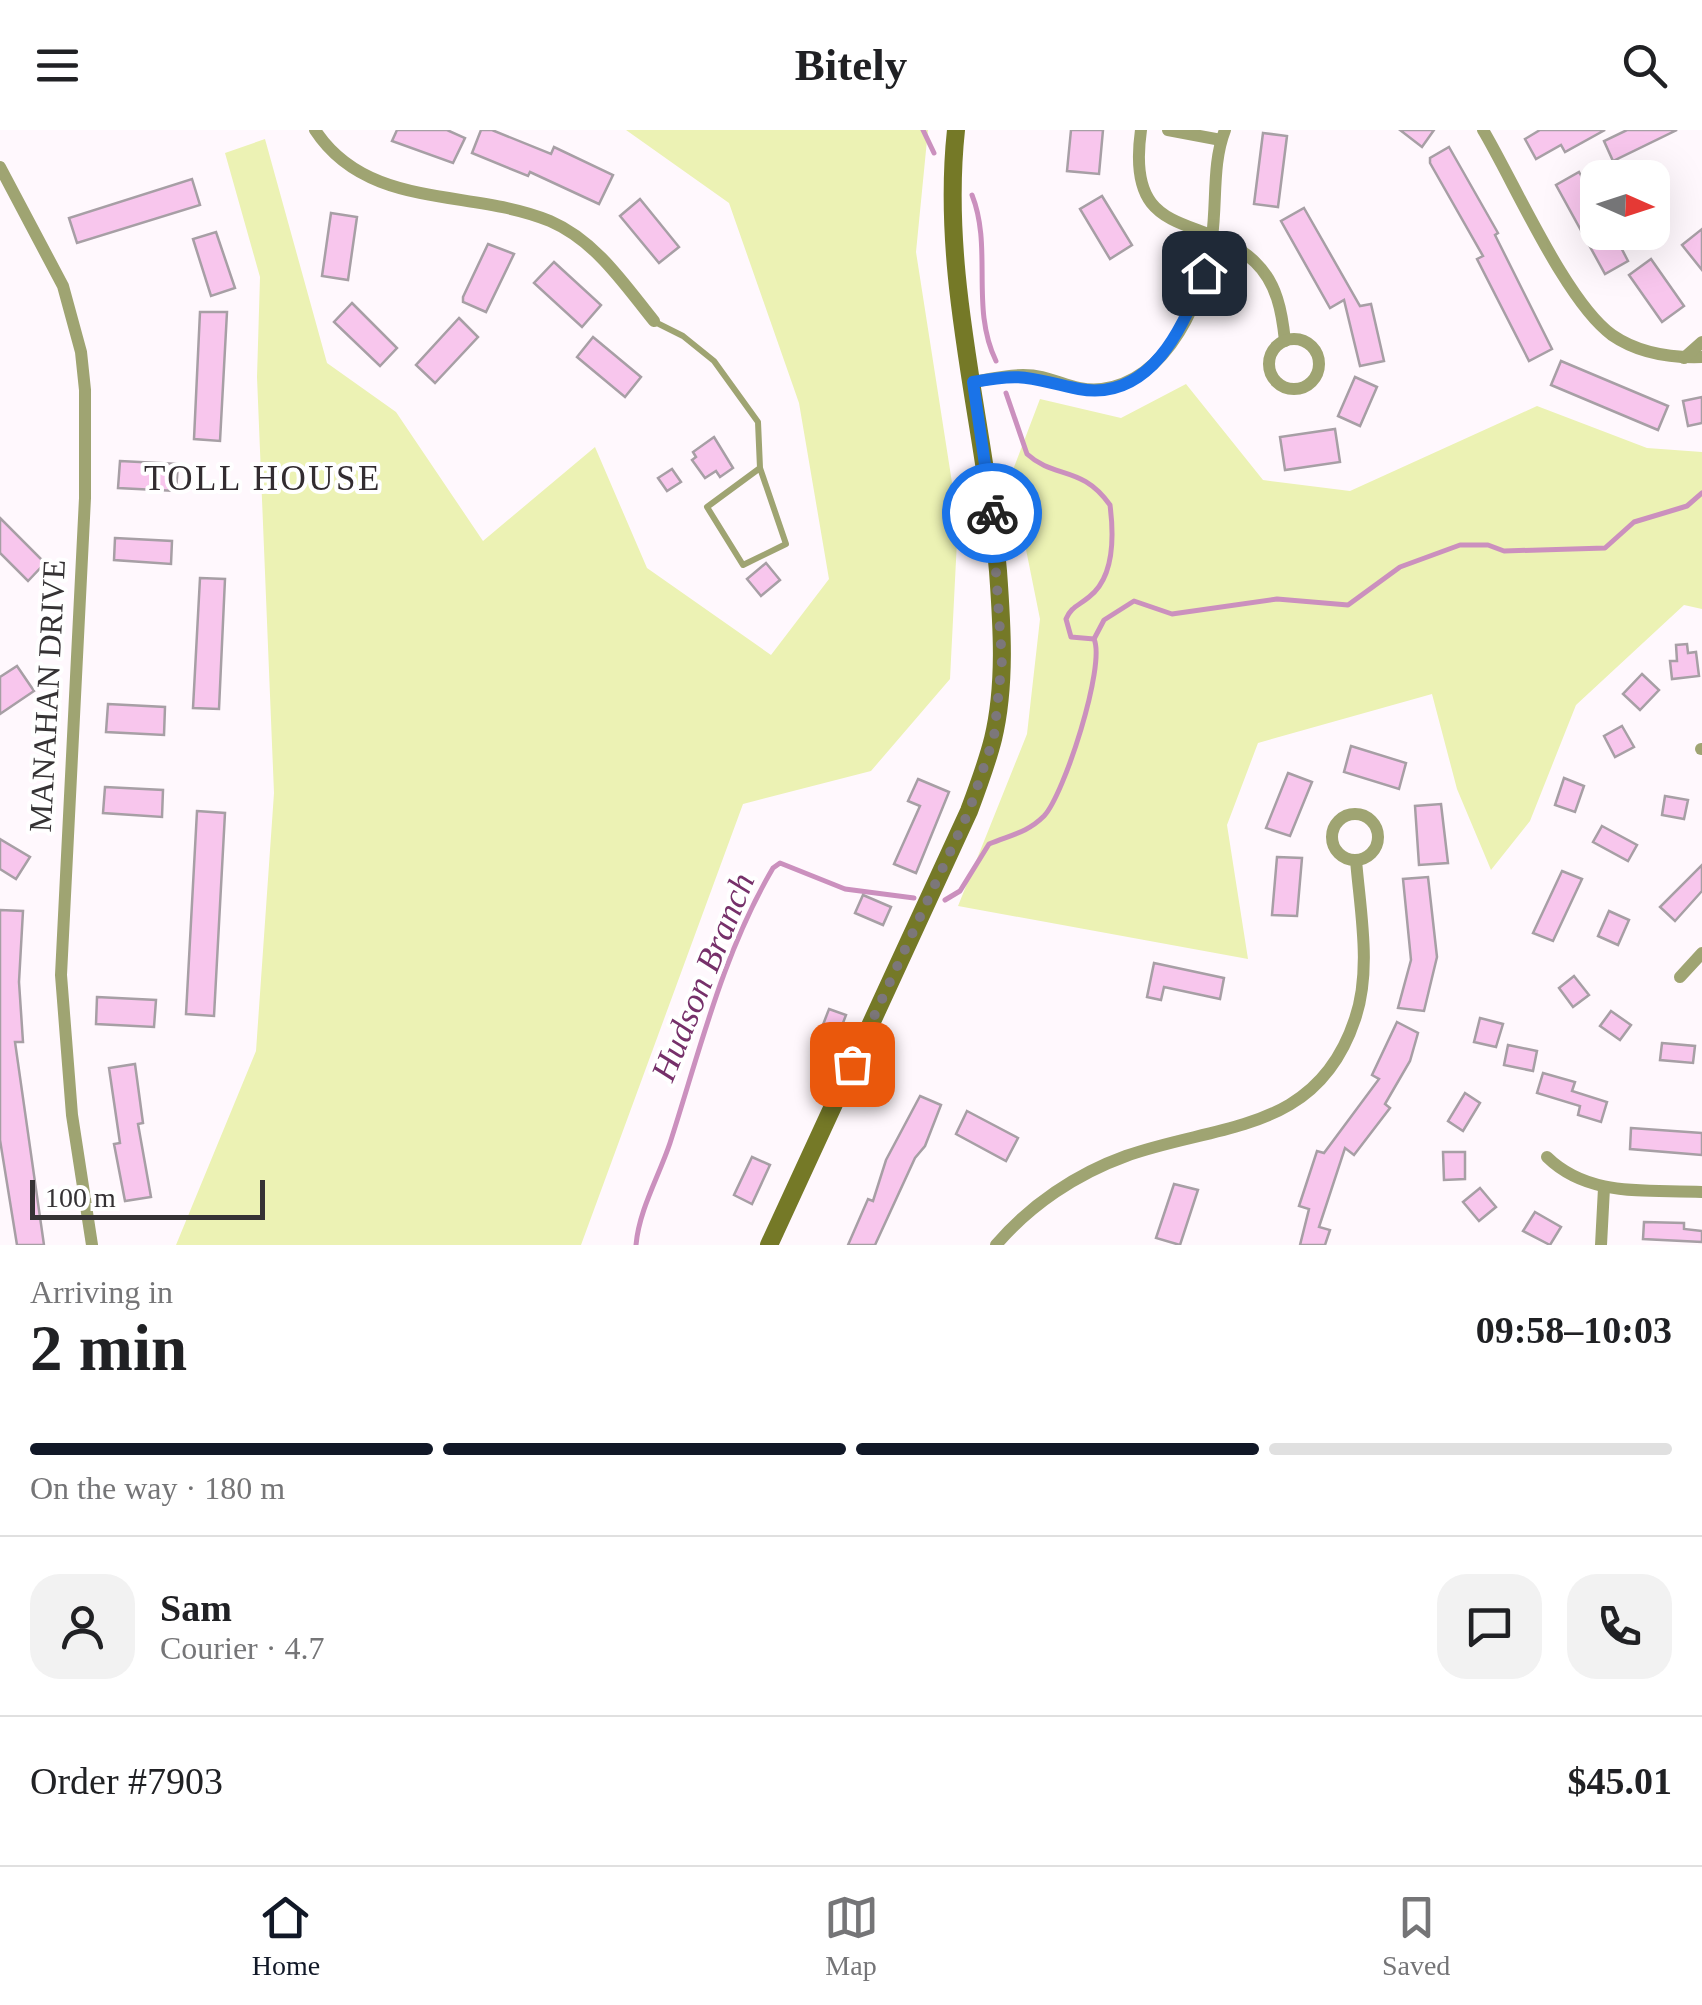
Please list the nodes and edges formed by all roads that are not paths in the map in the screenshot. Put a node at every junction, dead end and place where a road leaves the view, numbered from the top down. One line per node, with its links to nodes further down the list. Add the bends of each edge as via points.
1 (314, 130): 9 (street, via 368,178 553,222 600,255)
2 (956, 130): 14 (main road, via 953,228)
3 (1141, 130): 8 (street, via 1138,153 1150,200 1165,218)
4 (1168, 130): 6 (street)
5 (1483, 130): 13 (street, via 1594,317 1632,345)
6 (1223, 135): 8 (street)
7 (0, 167): 22 (street, MANAHAN DRIVE, via 63,286 85,390 61,976)
8 (1212, 239): 10 (street, via 1254,260 1265,274 1275,289); 14 (street, via 1185,320 1138,378 1083,390 1024,375)
9 (654, 322): 15 (lane, via 702,349 724,375 758,422)
10 (1285, 340)
11 (1702, 342): 13 (street)
12 (1702, 357): 13 (street)
13 (1684, 358)
14 (973, 382): 23 (main road, via 1000,596 994,737 969,811)
15 (760, 468): 15 (lane, via 786,544 743,565 707,507)
16 (1356, 860): 24 (street, via 1362,949 1356,1017 1344,1045 1306,1092 1244,1127 1160,1146 1090,1172 1018,1219)
17 (1702, 953): 18 (street)
18 (1680, 977)
19 (1547, 1157): 20 (street, via 1564,1174)
20 (1604, 1188): 21 (street); 25 (street)
21 (1702, 1192)
22 (92, 1245)
23 (768, 1245)
24 (996, 1245)
25 (1601, 1245)

